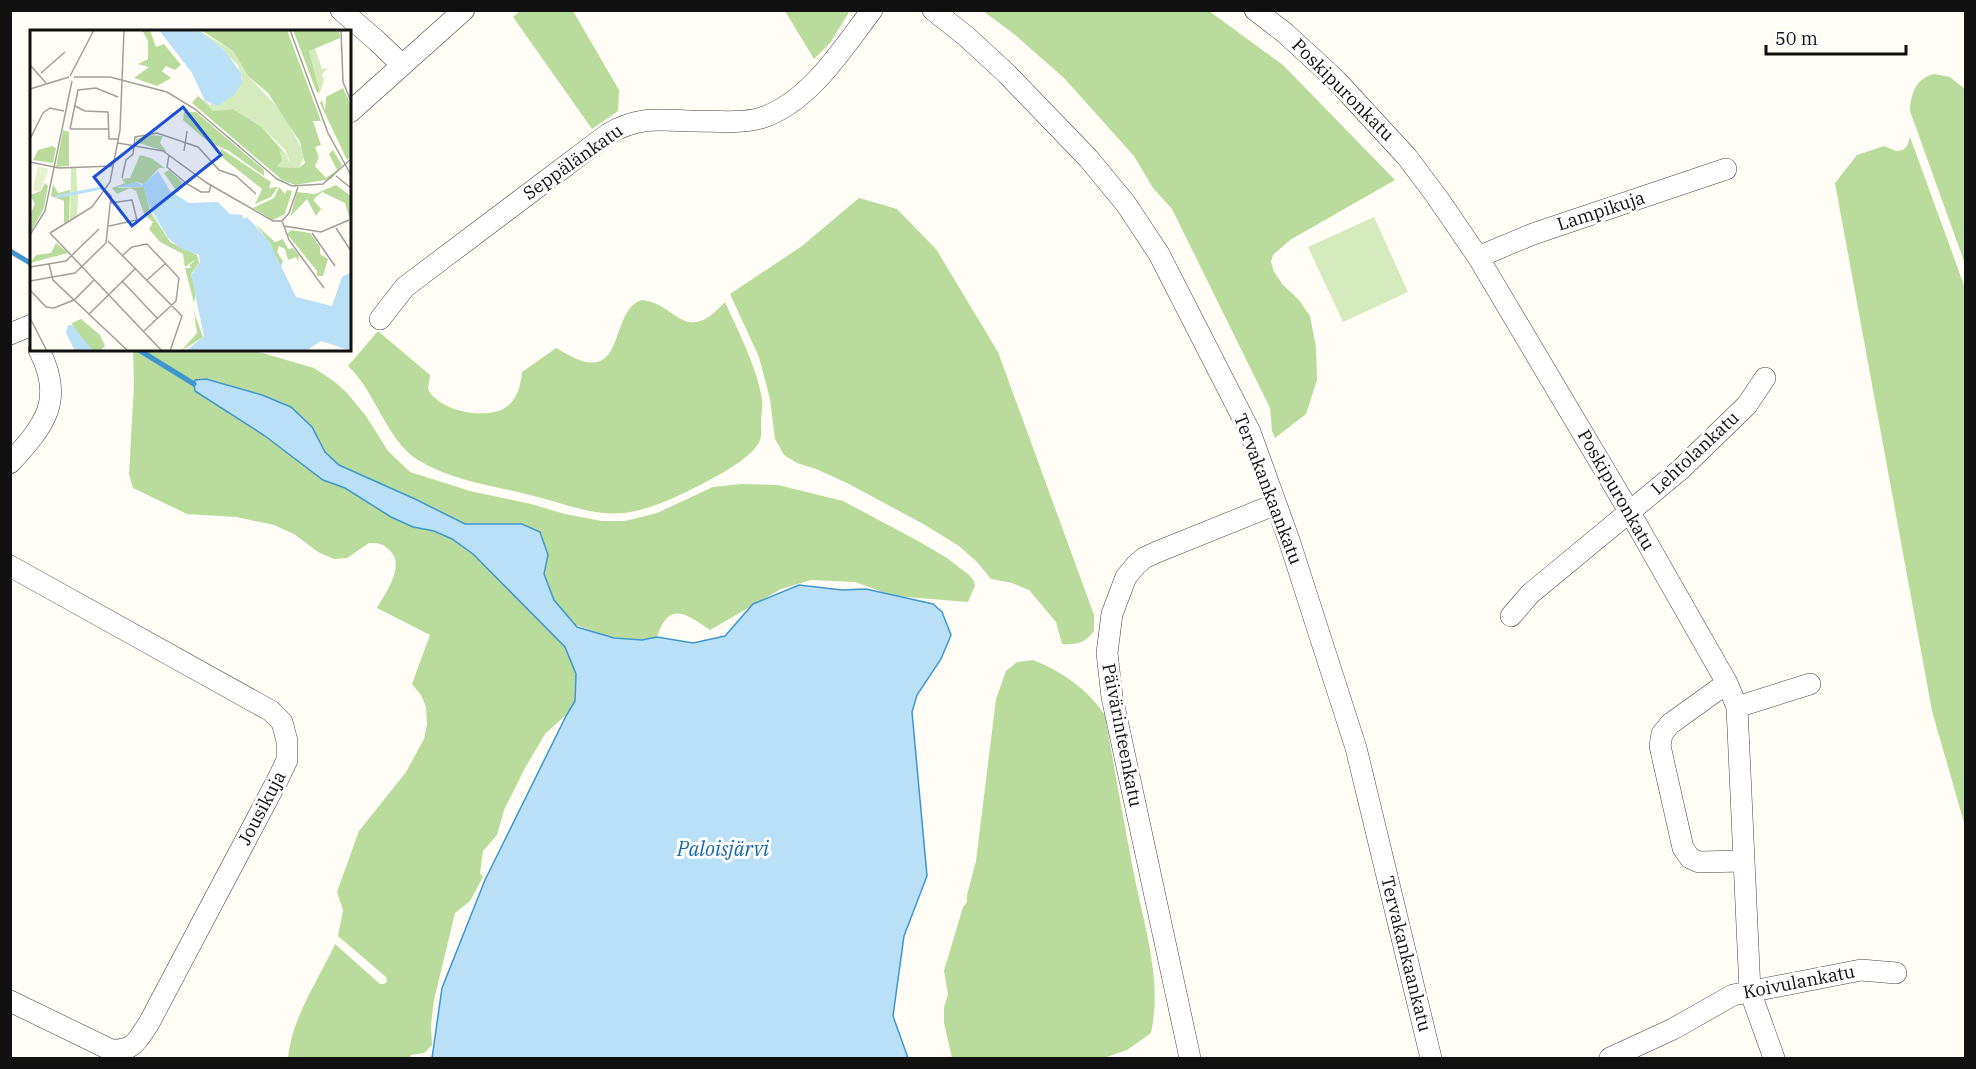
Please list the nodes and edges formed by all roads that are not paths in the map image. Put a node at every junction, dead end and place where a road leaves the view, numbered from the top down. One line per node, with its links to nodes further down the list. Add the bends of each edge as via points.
1 (341, 10): 6 (street)
2 (464, 10): 6 (street)
3 (872, 10): 10 (street, Seppälänkatu, via 817,81 788,105 761,118 733,122 647,120 625,124 405,287)
4 (933, 10): 14 (street, Tervakankaankatu, via 1007,74 1088,158 1126,204 1159,254 1225,381 1250,432)
5 (1255, 10): 9 (street, Poskipuronkatu, via 1328,72 1382,128)
6 (402, 66): 7 (street)
7 (351, 111)
8 (1726, 169): 9 (street, Lampikuja, via 1533,234)
9 (1478, 257): 15 (street, Poskipuronkatu)
10 (380, 319)
11 (40, 351): 13 (street, via 50,372 49,406 36,432)
12 (1765, 378): 15 (street, Lehtolankatu, via 1747,405 1680,470)
13 (10, 463)
14 (1276, 504): 25 (street, Päivärinteenkatu, via 1144,558 1126,577 1112,614 1107,653 1112,697); 26 (street, Tervakankaankatu, via 1356,748)
15 (1629, 511): 17 (street, Lehtolankatu, via 1530,594); 18 (street, Poskipuronkatu)
16 (10, 566): 24 (street, Jousikuja, via 271,711 282,722 287,760 136,1044 124,1051 111,1050)
17 (1511, 616)
18 (1727, 683): 20 (street, Poskipuronkatu); 21 (street, via 1670,724 1662,734 1660,746 1683,848 1690,858 1699,862)
19 (1810, 684): 20 (street)
20 (1737, 707): 21 (street, Poskipuronkatu)
21 (1744, 861): 23 (street, Poskipuronkatu)
22 (1896, 972): 23 (street, Koivulankatu, via 1861,970)
23 (1750, 991): 27 (street, Koivulankatu, via 1733,995); 28 (street, Poskipuronkatu)
24 (10, 1001)
25 (1190, 1059)
26 (1431, 1059)
27 (1610, 1059)
28 (1774, 1059)

